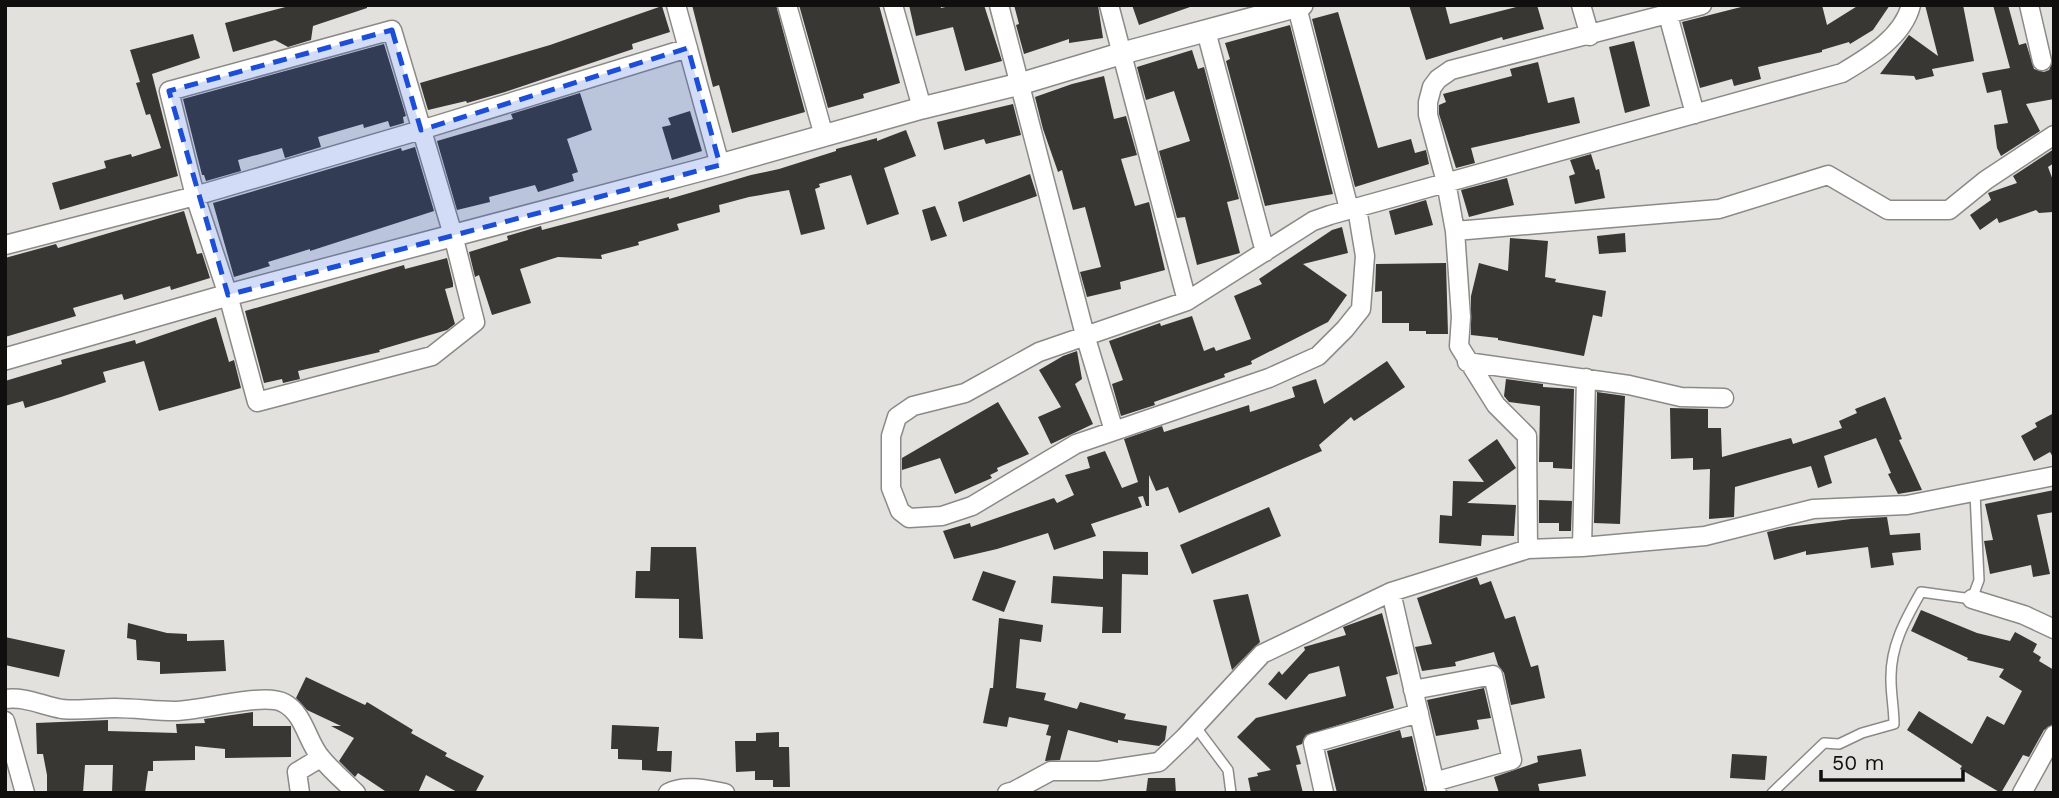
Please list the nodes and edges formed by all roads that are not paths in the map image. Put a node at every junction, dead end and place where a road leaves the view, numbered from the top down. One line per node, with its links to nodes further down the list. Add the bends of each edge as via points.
1 (676, 5): 14 (street)
2 (787, 5): 22 (street)
3 (893, 5): 18 (street)
4 (999, 5): 17 (street)
5 (1109, 5): 15 (street)
6 (1581, 5): 13 (street)
7 (1702, 5): 11 (street)
8 (1911, 5): 19 (street, via 1907,18 1876,52 1842,73)
9 (2029, 5): 16 (street)
10 (1299, 6): 12 (street); 26 (street)
11 (1668, 15): 13 (street); 19 (street)
12 (1206, 31): 15 (street); 30 (street)
13 (1590, 36): 24 (street, via 1451,70 1438,79 1432,87 1428,115)
14 (688, 48): 20 (street); 23 (street)
15 (1123, 53): 17 (street); 32 (street)
16 (2042, 61)
17 (1020, 84): 18 (street); 33 (street)
18 (922, 108): 22 (street)
19 (1695, 114): 24 (street)
20 (421, 130): 25 (street); 25 (street, via 392,30 169,91); 28 (street)
21 (2054, 135): 27 (street, via 1949,210 1888,210 1828,175 1719,209)
22 (824, 136): 23 (street)
23 (720, 165): 28 (street)
24 (1446, 181): 26 (street); 27 (street)
25 (195, 196): 29 (street); 31 (street)
26 (1353, 208): 30 (street, via 1313,221); 38 (street, via 1365,256 1361,309 1318,356 1269,378)
27 (1455, 231): 35 (street, via 1459,346)
28 (453, 235): 31 (street); 31 (street, via 475,323 432,356 419,360 257,402)
29 (5, 245)
30 (1265, 252): 32 (street)
31 (228, 295): 34 (street)
32 (1187, 300): 33 (street)
33 (1085, 335): 38 (street); 38 (street, via 1039,352 965,393 913,406 897,417 891,436 891,488 900,511 909,518 942,516 972,506 1076,444)
34 (5, 359)
35 (1467, 362): 36 (street); 42 (street, via 1496,405 1527,436)
36 (1586, 378): 37 (street, via 1681,397); 41 (street)
37 (1724, 398)
38 (1114, 431)
39 (2054, 476): 40 (street)
40 (1975, 493): 41 (street, via 1907,505 1813,509 1704,536); 44 (lane, via 1979,580)
41 (1582, 547): 42 (street)
42 (1528, 549): 43 (street)
43 (1391, 592): 46 (street); 50 (street, via 1262,654)
44 (1972, 599): 45 (street); 62 (lane, via 1920,592 1896,639 1891,681 1894,724 1839,744 1824,743)
45 (2054, 629)
46 (1413, 690): 48 (street); 53 (street, via 1493,675 1512,760)
47 (5, 699): 52 (street, via 16,697 63,709 173,711 274,699 297,715)
48 (1419, 713): 53 (street); 61 (street, via 1313,743)
49 (5, 721): 54 (street)
50 (1195, 726): 59 (street, via 1159,761 1099,771 1051,771); 60 (lane, via 1228,770)
51 (2054, 735): 63 (street)
52 (320, 758): 55 (street, via 297,772); 56 (street)
53 (1436, 787)
54 (25, 793)
55 (300, 793)
56 (356, 793)
57 (668, 793): 58 (street, via 702,789)
58 (725, 793)
59 (1007, 793)
60 (1231, 793)
61 (1324, 793)
62 (1772, 793)
63 (2022, 793)

